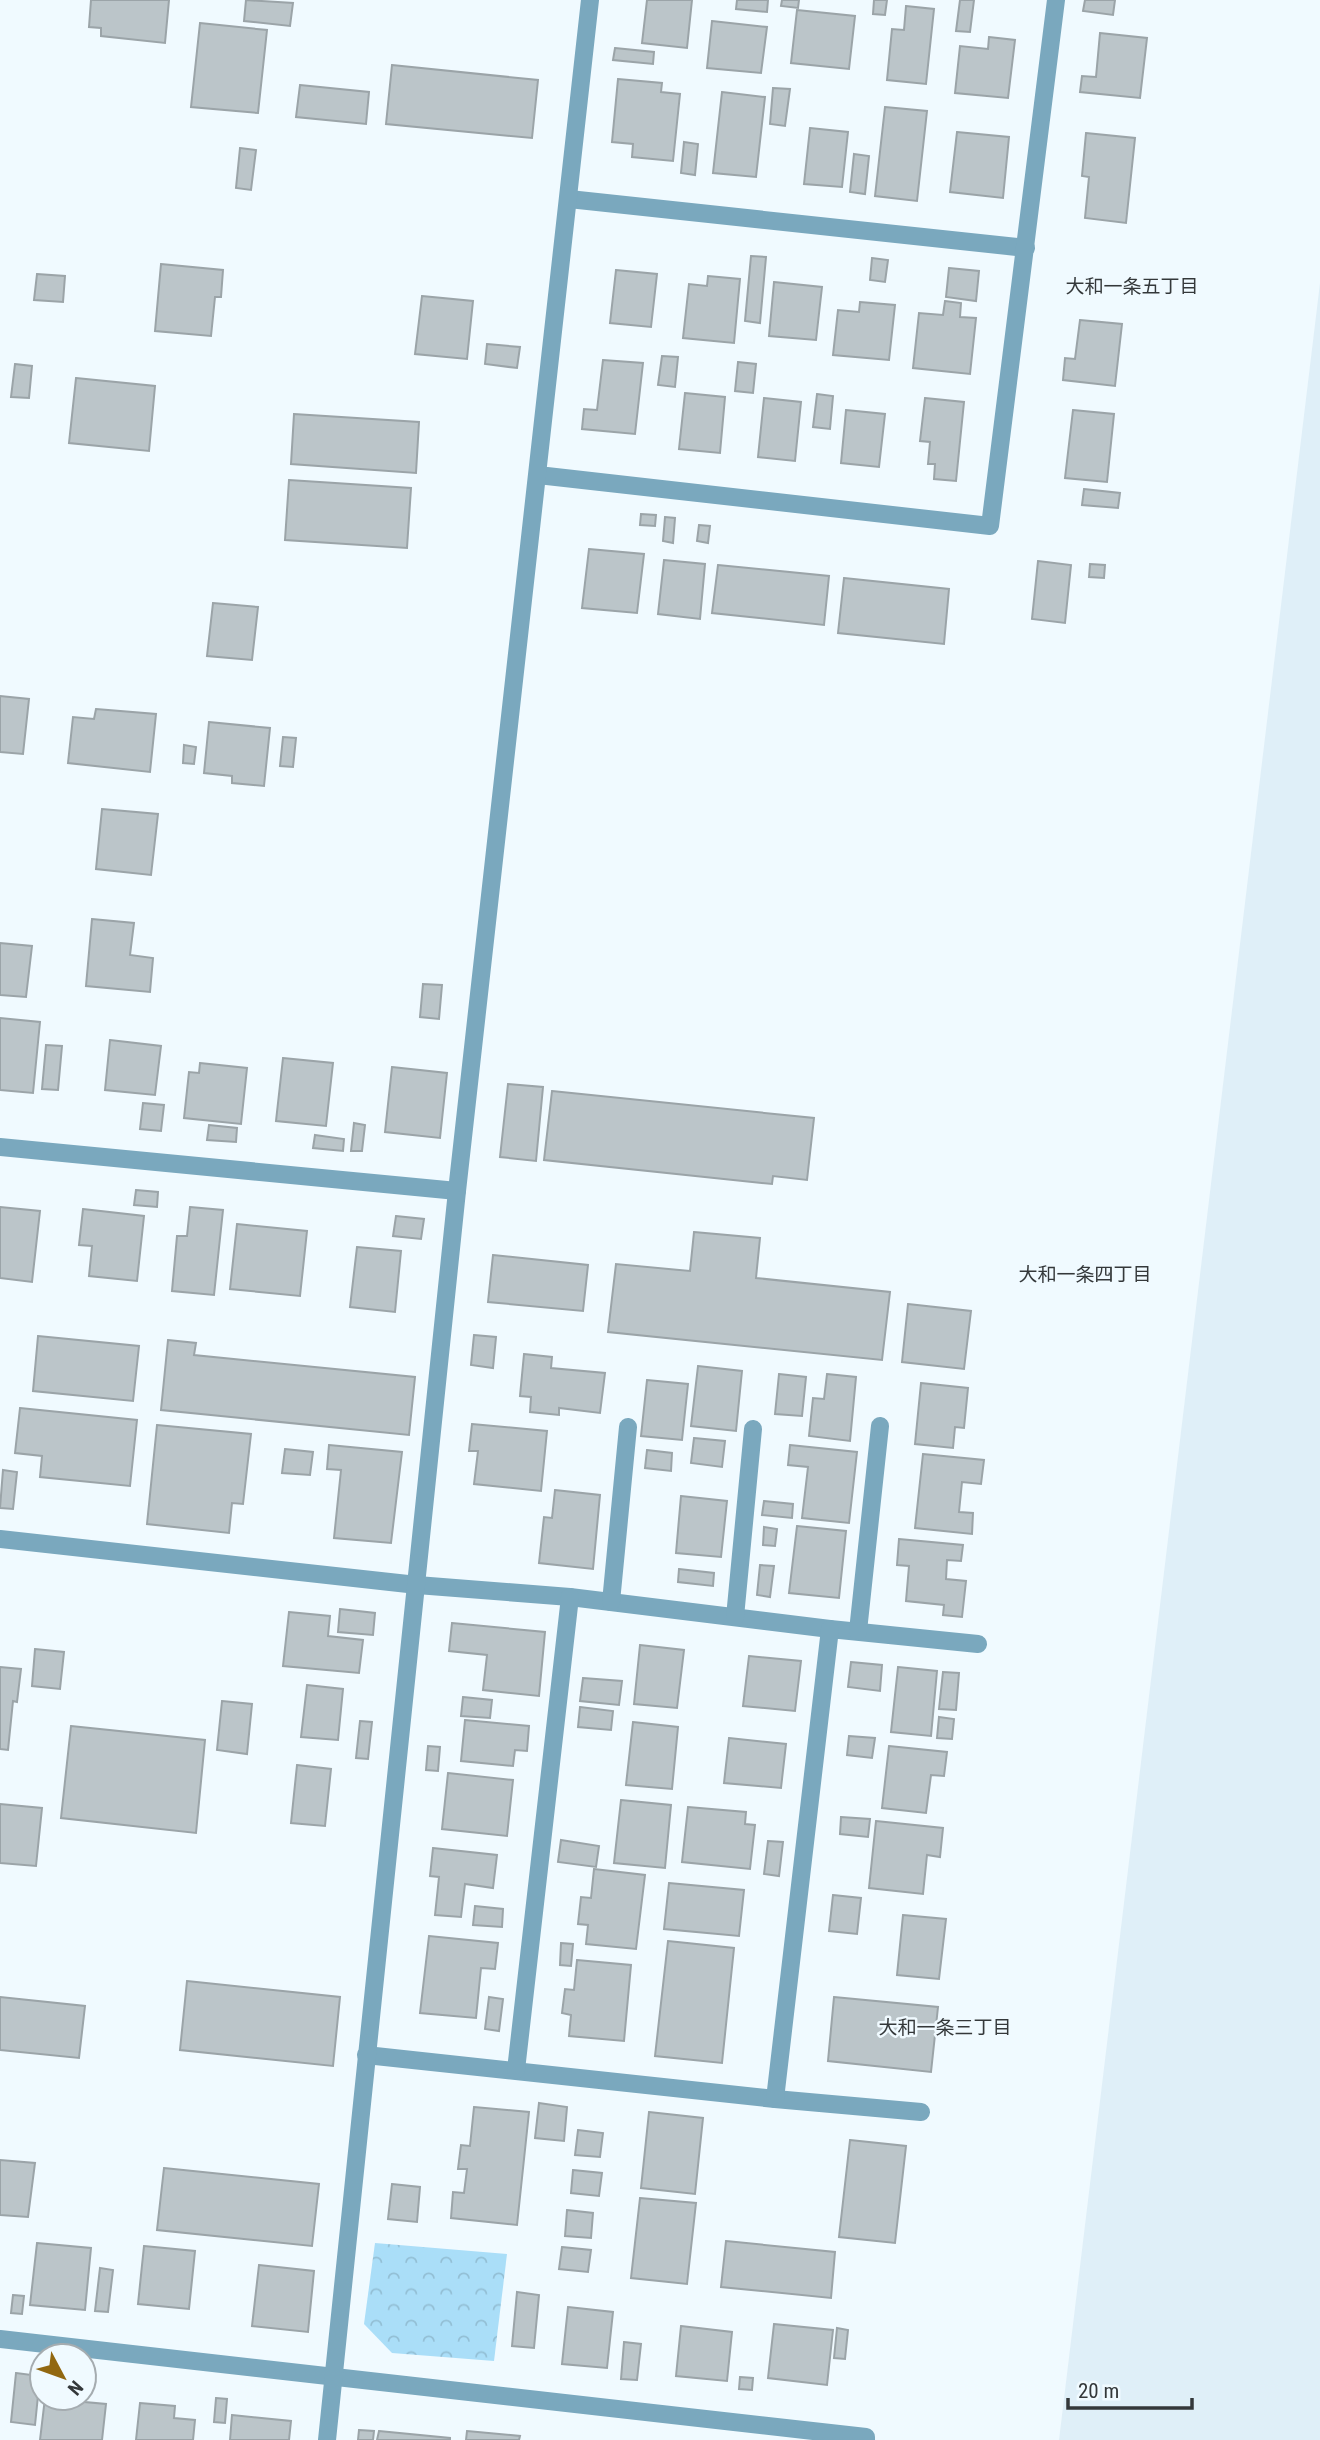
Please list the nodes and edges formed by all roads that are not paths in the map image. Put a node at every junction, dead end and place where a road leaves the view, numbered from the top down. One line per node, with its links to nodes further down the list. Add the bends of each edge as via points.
1 (590, 0): 3 (street)
2 (1056, 0): 4 (street)
3 (569, 199): 4 (street); 5 (street)
4 (1026, 248): 5 (street, via 990,526)
5 (538, 475): 7 (street)
6 (0, 1147): 7 (street)
7 (457, 1191): 12 (street)
8 (880, 1426): 17 (street)
9 (628, 1427): 14 (street)
10 (753, 1429): 15 (street)
11 (0, 1539): 12 (street)
12 (417, 1585): 13 (street); 19 (street)
13 (570, 1597): 14 (street); 20 (street)
14 (611, 1602): 15 (street)
15 (736, 1616): 16 (street)
16 (830, 1629): 17 (street); 21 (street)
17 (858, 1631): 18 (street)
18 (978, 1644)
19 (366, 2055): 20 (street); 24 (street)
20 (516, 2070): 21 (street)
21 (775, 2099): 22 (street)
22 (921, 2112)
23 (0, 2339): 24 (street)
24 (336, 2376): 25 (street); 26 (street)
25 (327, 2440)
26 (866, 2440)

